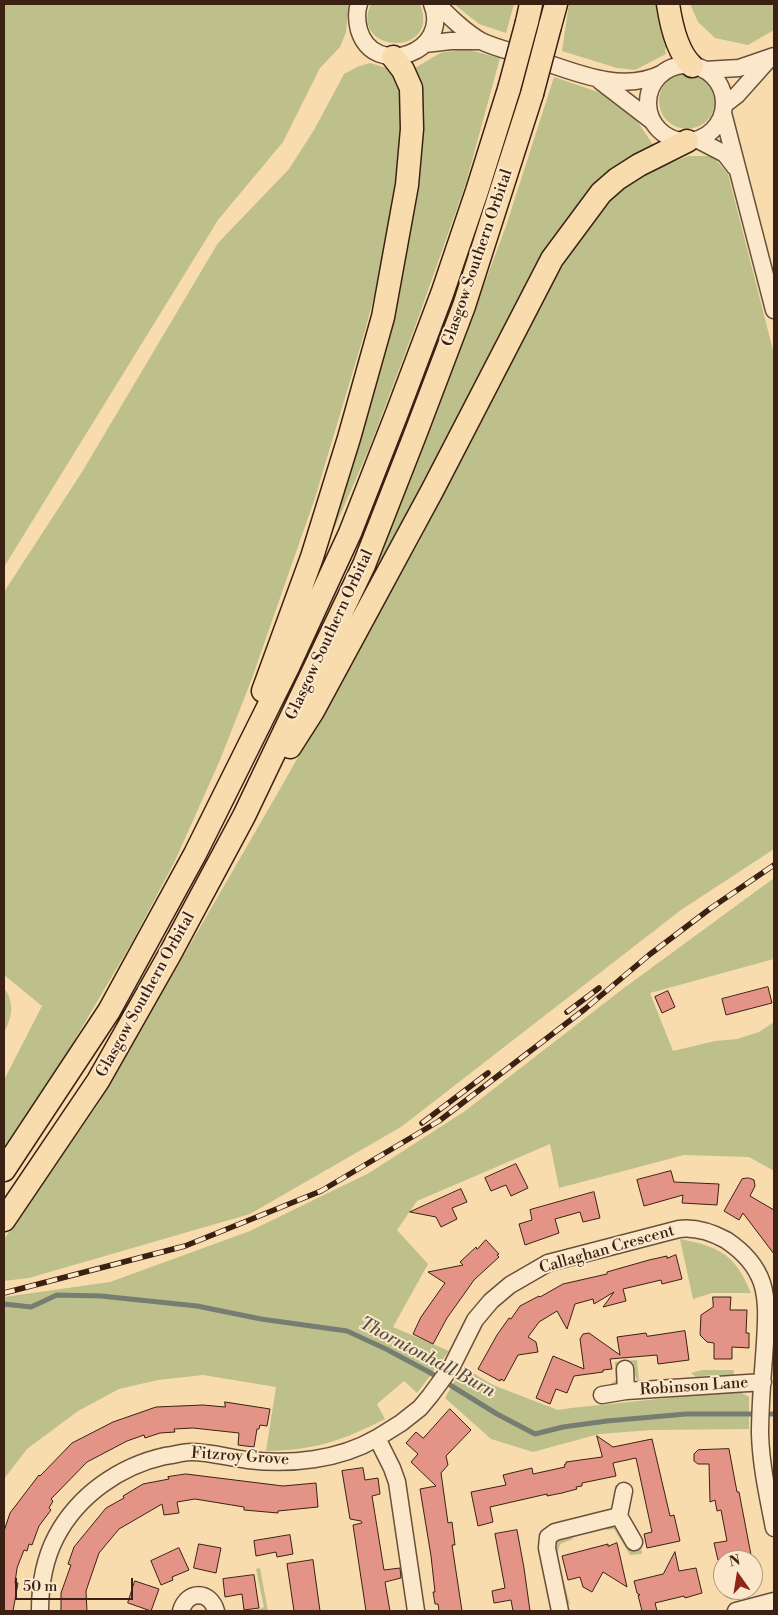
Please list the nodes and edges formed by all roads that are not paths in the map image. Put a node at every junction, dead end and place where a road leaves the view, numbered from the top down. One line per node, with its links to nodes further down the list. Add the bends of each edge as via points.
1 (432, 4): 8 (street, via 435,21)
2 (437, 4): 7 (street)
3 (556, 4): 20 (highway, Glasgow Southern Orbital, bridge, via 532,94 464,306 415,435 367,555)
4 (668, 4): 11 (highway, via 684,55)
5 (358, 5): 9 (street, via 357,23 364,40 378,53)
6 (529, 13): 19 (highway, Glasgow Southern Orbital, bridge, via 478,191 350,533)
7 (481, 41): 8 (street); 13 (street)
8 (425, 44): 9 (street, via 410,55)
9 (393, 57): 19 (highway, via 403,70 410,88 412,129 407,185 383,317 312,557)
10 (772, 57): 11 (street, via 739,68); 14 (street)
11 (698, 68): 12 (street, via 685,65); 14 (street, via 712,75 719,84)
12 (663, 73): 13 (street, via 651,79 630,82); 15 (street, via 649,92)
13 (598, 79): 15 (street)
14 (724, 109): 16 (street, via 717,125 708,134); 17 (street)
15 (652, 121): 16 (street, via 664,135 675,140)
16 (692, 140): 17 (street, via 716,148); 20 (highway, via 653,157 617,179 601,193 552,260 313,711)
17 (736, 169): 18 (street)
18 (774, 310)
19 (224, 797): 21 (highway, Glasgow Southern Orbital, via 109,1011)
20 (244, 816): 22 (highway, Glasgow Southern Orbital, via 98,1080)
21 (4, 1170)
22 (4, 1220)
23 (625, 1369): 25 (street, Robinson Lane)
24 (763, 1382): 25 (street, Robinson Lane); 27 (street, Callaghan Crescent, via 766,1320 758,1274 734,1246 712,1234 679,1229 548,1263 529,1273 498,1295 475,1320 454,1362 420,1408); 30 (street, Callaghan Crescent, via 760,1432 763,1471)
25 (626, 1391): 26 (street, Robinson Lane)
26 (602, 1395)
27 (378, 1438): 33 (street, Fitzroy Grove, via 321,1458 290,1463 192,1452 147,1460 116,1474 74,1511 56,1538 43,1575); 36 (street, via 397,1482)
28 (624, 1490): 29 (street)
29 (619, 1516): 31 (street); 37 (street, via 555,1532 548,1537 547,1548)
30 (774, 1528)
31 (634, 1542)
32 (774, 1602): 38 (street)
33 (40, 1611)
34 (181, 1611): 35 (street, via 186,1600 196,1596 206,1597)
35 (216, 1611)
36 (416, 1611)
37 (560, 1611)
38 (736, 1611)

